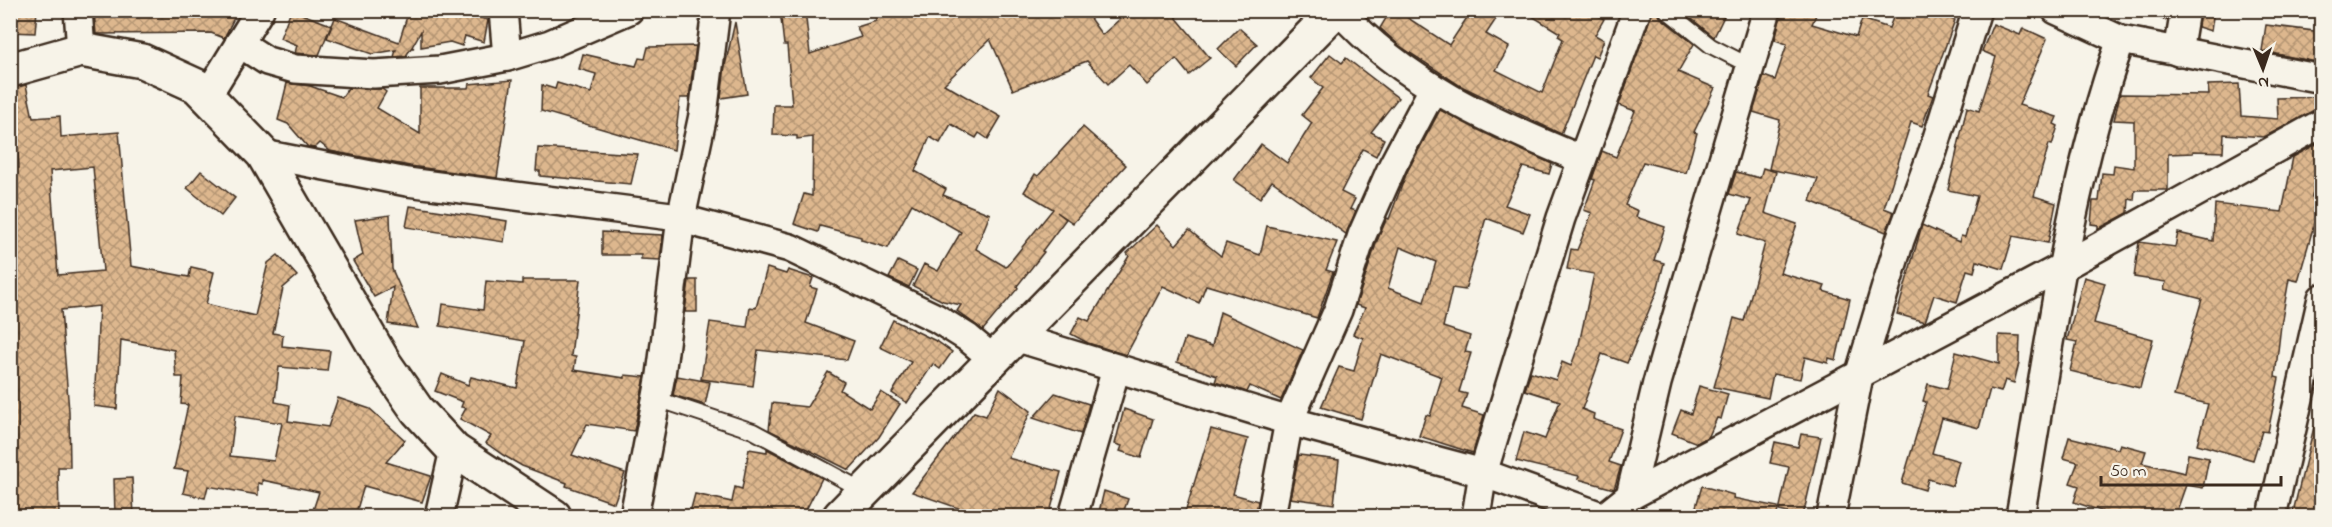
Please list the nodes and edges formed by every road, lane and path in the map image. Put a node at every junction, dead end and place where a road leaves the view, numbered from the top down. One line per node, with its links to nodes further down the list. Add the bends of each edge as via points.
1 (78, 10): 15 (street)
2 (260, 10): 14 (street)
3 (503, 10): 17 (street)
4 (629, 10): 17 (street, via 550,44)
5 (716, 10): 26 (street, via 704,115)
6 (1337, 10): 21 (street, via 1364,39); 29 (main road)
7 (1637, 10): 25 (street)
8 (1666, 10): 18 (lane, via 1711,46)
9 (1767, 10): 18 (street)
10 (1977, 10): 31 (street)
11 (2056, 10): 13 (street)
12 (2185, 10): 16 (street)
13 (2121, 40): 16 (street); 27 (street, via 2098,108)
14 (238, 43): 17 (street, via 267,61 295,69 374,74 440,70); 22 (street)
15 (81, 51): 19 (main road); 22 (main road, via 142,61 197,86)
16 (2178, 52): 20 (street)
17 (507, 57)
18 (1748, 65): 37 (street, via 1656,383)
19 (10, 70)
20 (2322, 79)
21 (1433, 89): 25 (street); 33 (street, via 1367,225 1338,310)
22 (207, 96): 24 (main road)
23 (2322, 123): 27 (street)
24 (263, 154): 26 (street, via 407,182); 34 (main road, via 385,364 417,411)
25 (1581, 159): 35 (street)
26 (681, 218): 29 (street, via 802,252 936,318 968,338); 32 (street)
27 (2064, 266): 31 (street); 47 (street)
28 (2322, 298): 48 (street)
29 (1004, 348): 30 (street); 36 (main road)
30 (1116, 369): 33 (street); 42 (street)
31 (1859, 376): 37 (street); 46 (street)
32 (657, 399): 36 (lane, via 753,431); 40 (street)
33 (1289, 421): 35 (street); 43 (street)
34 (454, 450): 38 (street); 39 (main road)
35 (1483, 473): 44 (street); 45 (street)
36 (864, 491): 41 (main road)
37 (1630, 496): 45 (street)
38 (439, 516)
39 (554, 516)
40 (634, 516)
41 (840, 516)
42 (1073, 516)
43 (1271, 516)
44 (1476, 516)
45 (1603, 516)
46 (1831, 516)
47 (2020, 516)
48 (2272, 516)

